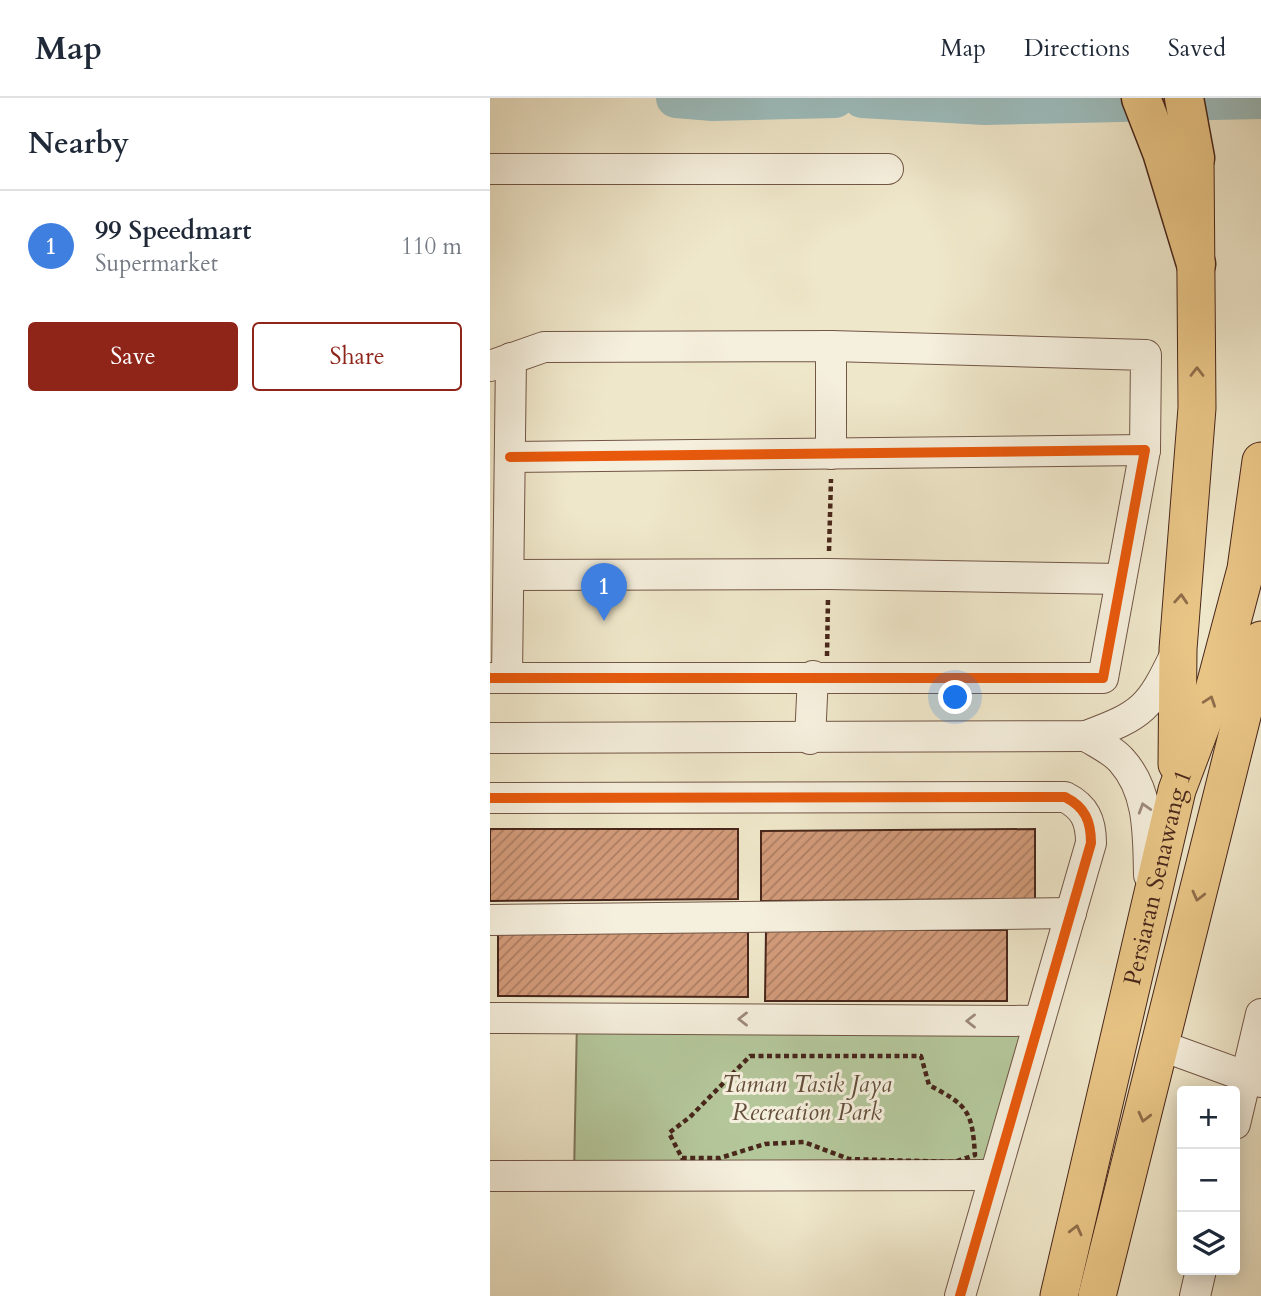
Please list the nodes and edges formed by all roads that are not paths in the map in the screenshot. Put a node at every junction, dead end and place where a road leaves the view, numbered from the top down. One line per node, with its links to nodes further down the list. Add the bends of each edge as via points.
1 (1141, 98): 3 (highway)
2 (1184, 98): 3 (highway)
3 (1179, 155): 6 (highway)
4 (490, 169): 5 (street)
5 (888, 169)
6 (1196, 264): 16 (main road, one-way to 6, via 1197,408)
7 (831, 346): 8 (street, via 544,347); 9 (street, via 1146,355); 10 (street)
8 (501, 362): 11 (street)
9 (1145, 450): 10 (street); 14 (street)
10 (831, 454): 11 (street)
11 (510, 457): 13 (street)
12 (1261, 461): 23 (main road, Persiaran Senawang 1, one-way to 12, via 1212,697 1246,569)
13 (509, 575): 14 (street); 18 (street)
14 (1121, 579): 17 (street, via 1103,678)
15 (1261, 640): 25 (main road, Persiaran Senawang 1)
16 (1178, 649): 19 (street, via 1157,694 1128,720); 23 (main road)
17 (813, 676): 18 (street); 22 (street)
18 (499, 677)
19 (1086, 736): 22 (street); 26 (street, one-way to 19, via 1147,818 1134,779 1121,759)
20 (1261, 737): 25 (main road)
21 (490, 738): 22 (street)
22 (810, 738)
23 (1177, 790): 26 (main road, Persiaran Senawang 1)
24 (490, 798): 27 (street, via 1065,797 1080,804 1091,827 1091,843)
25 (1212, 842): 32 (main road, Persiaran Senawang 1, one-way to 32)
26 (1149, 900): 39 (main road, Persiaran Senawang 1, one-way to 26)
27 (1071, 914): 28 (street); 31 (street)
28 (490, 920)
29 (1261, 1014): 33 (street)
30 (490, 1018): 31 (street, one-way to 30)
31 (1039, 1021): 35 (street)
32 (1162, 1046): 33 (street); 40 (main road, Persiaran Senawang 1, one-way to 40)
33 (1253, 1080): 34 (street)
34 (1240, 1112)
35 (994, 1175): 36 (street); 38 (street)
36 (490, 1176)
37 (1200, 1275): 41 (street)
38 (960, 1296)
39 (1059, 1296)
40 (1097, 1296)
41 (1195, 1296)

